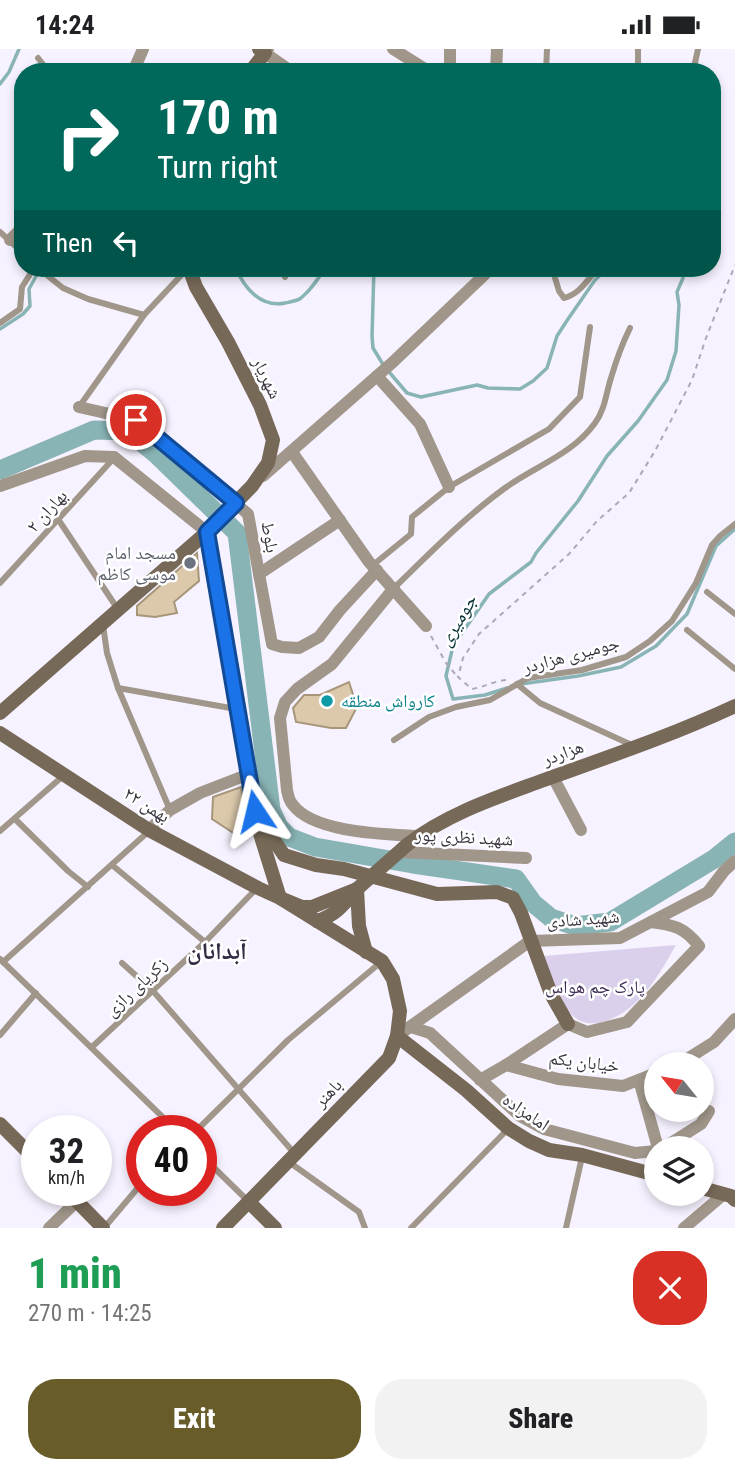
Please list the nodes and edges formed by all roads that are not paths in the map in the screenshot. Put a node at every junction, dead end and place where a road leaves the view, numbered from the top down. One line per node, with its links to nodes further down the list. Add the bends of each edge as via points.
1 (393, 49): 6 (street)
2 (264, 50): 5 (street)
3 (38, 58): 4 (lane)
4 (42, 63)
5 (281, 63)
6 (416, 63)
7 (29, 277): 15 (lane, via 22,287 20,309)
8 (48, 277): 14 (lane, via 88,299)
9 (180, 277): 14 (lane)
10 (192, 277): 23 (main road, شهریار, via 260,405 273,440 268,463)
11 (482, 277): 18 (street)
12 (555, 277): 13 (lane, via 564,298 573,296)
13 (591, 277)
14 (144, 315): 19 (lane)
15 (0, 323)
16 (590, 327): 24 (lane, via 580,397 549,429)
17 (630, 328): 34 (lane, via 596,422 573,447 506,487)
18 (374, 379): 20 (street); 24 (street, via 420,424)
19 (79, 407): 26 (street, بلوط, via 136,420)
20 (292, 452): 23 (street); 28 (street)
21 (114, 457): 22 (street, via 85,456); 27 (lane, بهاران ۲); 30 (street)
22 (5, 485): 25 (lane)
23 (252, 486): 26 (main road, شهریار)
24 (449, 487): 31 (lane, via 412,517 411,534)
25 (0, 494)
26 (236, 503): 30 (main road, شهریار); 32 (street, بلوط, via 248,514)
27 (58, 519): 33 (lane, بهاران ۲); 36 (lane)
28 (340, 520): 31 (street); 32 (street)
29 (735, 524): 42 (lane, جومیری هزاردر, via 712,545 696,583 672,621 650,641 626,657)
30 (210, 528): 36 (main road, شهریار); 45 (main road)
31 (377, 570): 32 (street, بلوط, via 319,637 299,648 272,644); 34 (street)
32 (259, 574)
33 (0, 583)
34 (394, 588): 39 (street); 59 (street, شهید نظری پور, via 332,664 285,702 279,717 287,790 299,811 334,826)
35 (707, 592): 37 (lane)
36 (118, 609): 38 (main road, شهریار)
37 (735, 614)
38 (103, 623): 43 (lane); 46 (main road, شهریار)
39 (426, 626)
40 (687, 630): 41 (lane)
41 (735, 669)
42 (517, 684): 48 (lane, جومیری هزاردر, via 485,701 429,717); 49 (lane, via 540,703)
43 (118, 688): 45 (lane); 53 (lane)
44 (735, 706): 49 (main road, هزاردر)
45 (238, 710): 50 (main road)
46 (0, 713)
47 (0, 733): 51 (main road, ۲۲ بهمن)
48 (394, 740)
49 (636, 747): 52 (main road, هزاردر)
50 (249, 774): 53 (street); 54 (main road)
51 (64, 775): 55 (lane); 56 (main road, ۲۲ بهمن)
52 (553, 777): 57 (street); 59 (main road, هزاردر, via 486,801)
53 (170, 810): 56 (street)
54 (255, 811): 66 (main road); 70 (main road, via 284,855 437,894 497,892 513,898)
55 (15, 818): 58 (lane); 63 (lane)
56 (149, 830): 62 (lane); 64 (main road, ۲۲ بهمن)
57 (581, 830)
58 (0, 831)
59 (409, 844): 60 (street, شهید نظری پور); 65 (main road, هزاردر, bridge)
60 (526, 858)
61 (735, 861): 68 (street, شهید شادی, via 708,893)
62 (112, 865): 63 (lane); 71 (lane)
63 (88, 887): 73 (lane)
64 (258, 888): 66 (main road, ۲۲ بهمن); 71 (lane, زکریای رازی)
65 (357, 888): 66 (main road, via 312,907); 67 (main road, via 339,910); 69 (main road); 72 (main road)
66 (279, 898): 67 (main road)
67 (317, 921): 69 (main road)
68 (651, 922): 70 (street, شهید شادی, via 620,938); 79 (street, via 679,927 699,946 627,1022 587,1032)
69 (340, 936): 72 (main road)
70 (530, 941): 79 (main road); 80 (street, شهید شادی)
71 (205, 942): 76 (lane, زکریای رازی)
72 (366, 951): 74 (main road)
73 (2, 961): 77 (lane)
74 (382, 961): 82 (main road, باهنر, via 398,998); 89 (lane)
75 (122, 963): 76 (lane)
76 (153, 991): 83 (lane, زکریای رازی); 89 (lane)
77 (36, 993): 81 (lane); 83 (lane)
78 (735, 1019): 84 (street)
79 (568, 1024): 85 (street)
80 (411, 1027): 82 (street, شهید شادی); 87 (street, via 430,1033)
81 (0, 1035)
82 (397, 1036): 94 (main road, امامزاده); 100 (main road, باهنر, via 389,1058)
83 (92, 1047): 90 (lane)
84 (698, 1052)
85 (506, 1065): 87 (street); 88 (street, خیابان یکم, via 558,1079 623,1086)
86 (644, 1078): 88 (street, خیابان یکم)
87 (480, 1080): 98 (street, via 520,1116 544,1129)
88 (639, 1080): 95 (street)
89 (238, 1088): 91 (lane); 100 (lane)
90 (161, 1115)
91 (212, 1115)
92 (702, 1122): 96 (street)
93 (0, 1125): 97 (main road)
94 (509, 1128): 99 (main road, امامزاده, via 549,1150); 114 (lane)
95 (655, 1136)
96 (681, 1136)
97 (21, 1145)
98 (644, 1152)
99 (582, 1155): 102 (main road, امامزاده); 115 (lane)
100 (292, 1158): 105 (main road, باهنر); 113 (lane, via 359,1212)
101 (217, 1171): 105 (lane)
102 (644, 1172)
103 (714, 1191): 104 (main road)
104 (731, 1196): 116 (street)
105 (249, 1202): 111 (main road, باهنر); 112 (main road)
106 (126, 1203): 110 (lane)
107 (64, 1206): 109 (street)
108 (83, 1206): 110 (main road)
109 (49, 1228)
110 (104, 1228)
111 (223, 1228)
112 (275, 1228)
113 (365, 1228)
114 (411, 1228)
115 (566, 1228)
116 (684, 1228)

